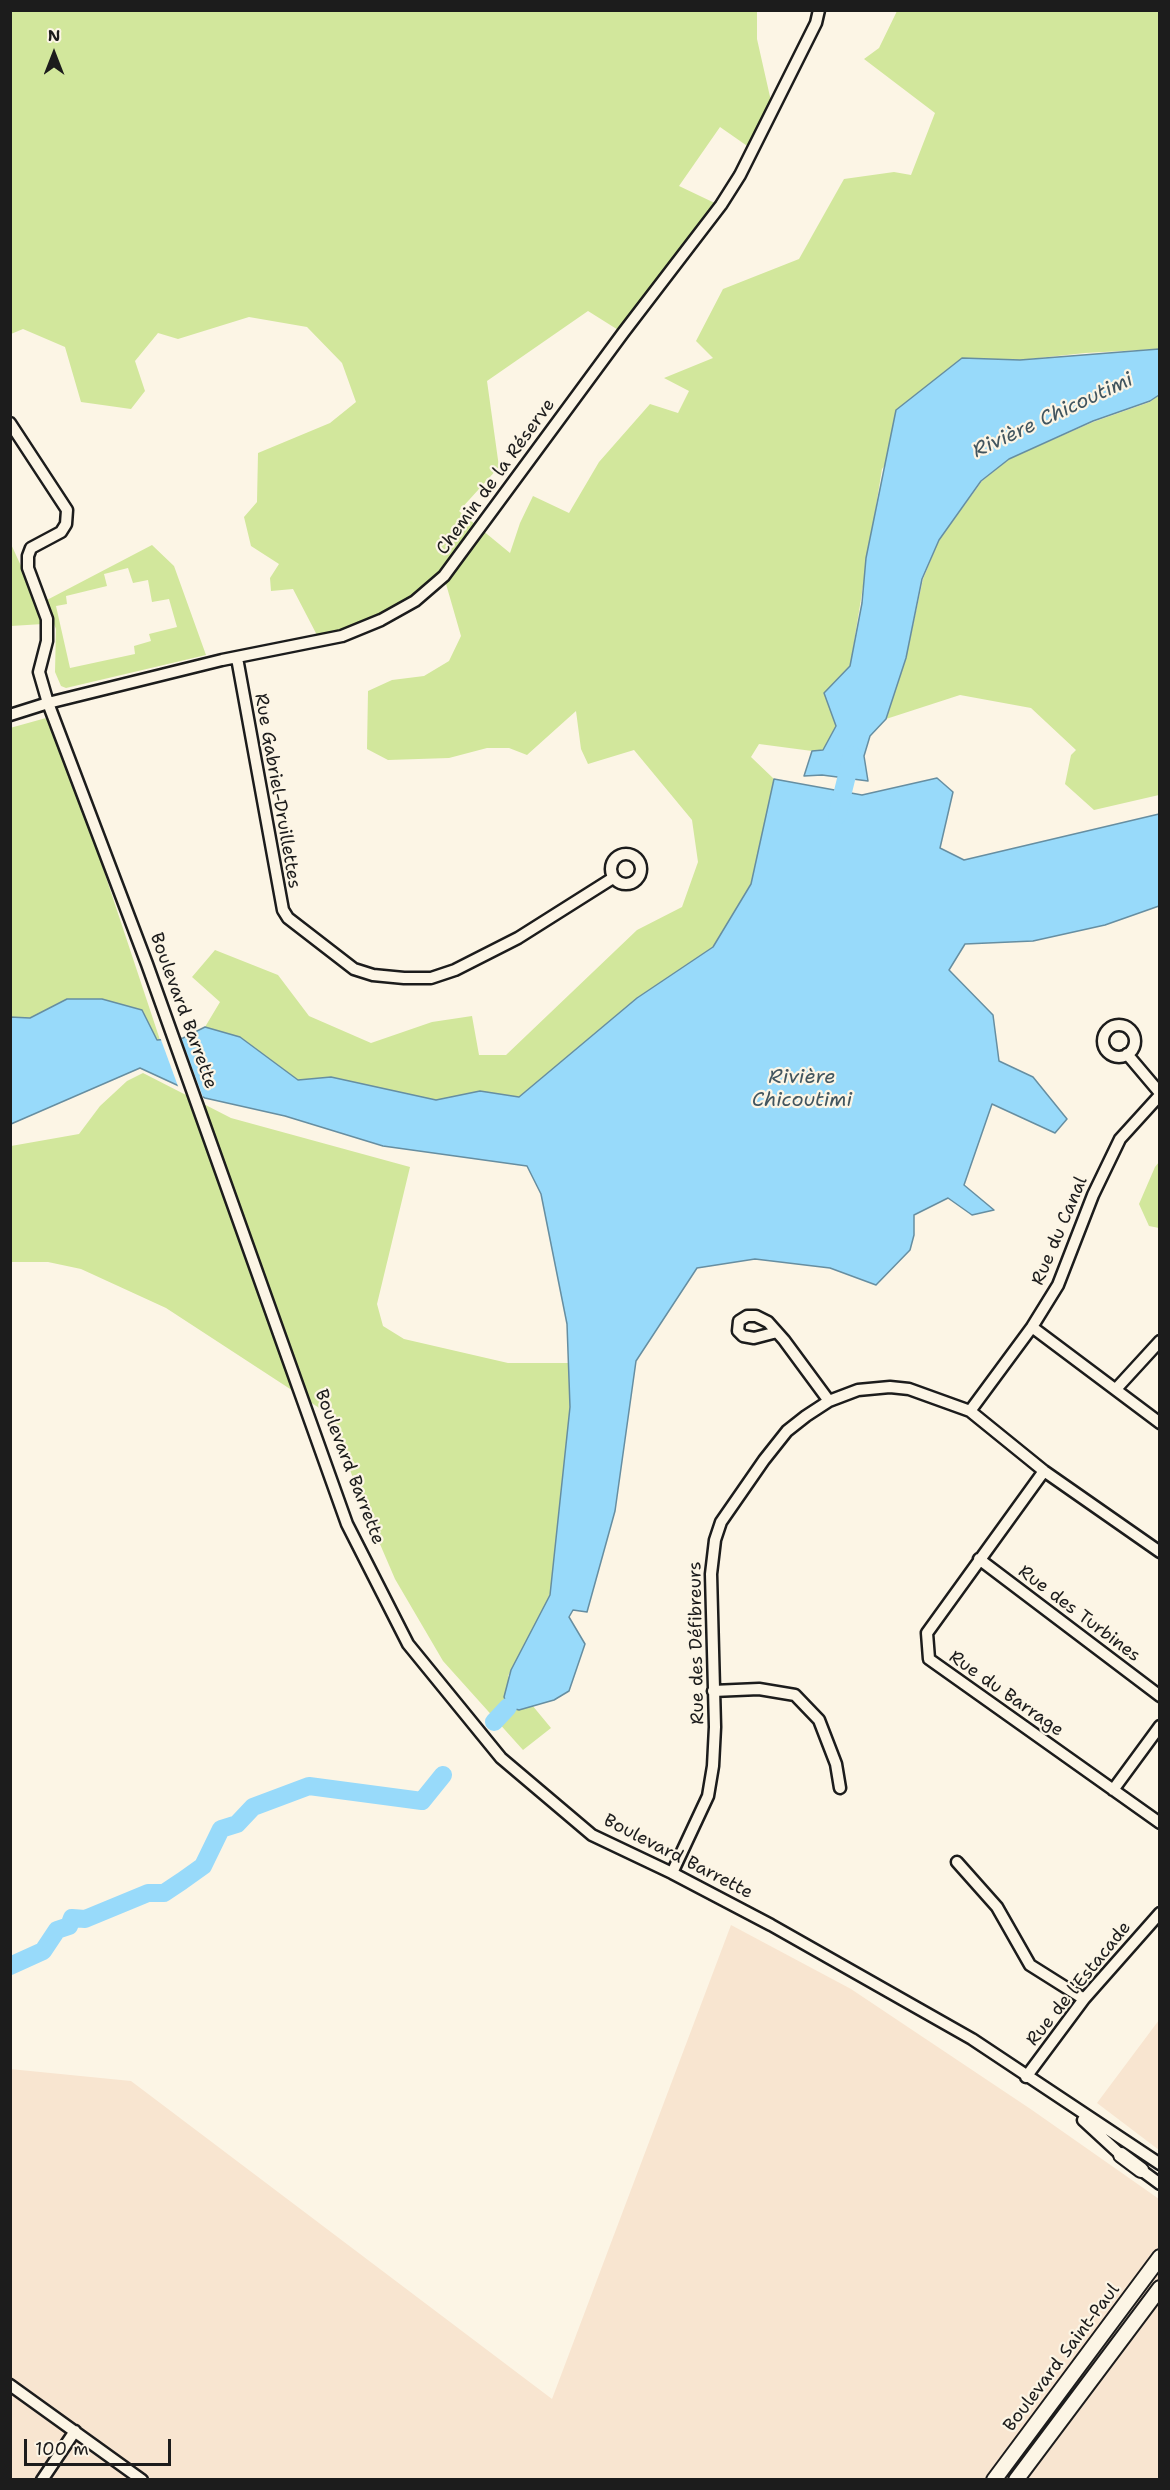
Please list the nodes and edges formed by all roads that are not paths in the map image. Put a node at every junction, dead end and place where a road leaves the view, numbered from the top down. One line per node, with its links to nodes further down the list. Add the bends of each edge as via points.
1 (819, 10): 3 (street, Chemin de la Réserve, via 740,175 721,206 444,576 415,601 342,636)
2 (10, 423): 4 (street, Boulevard Barrette, via 66,510 66,524 61,532 32,548 28,556 28,568 47,619 47,641 39,672)
3 (237, 658): 4 (street, Chemin de la Réserve); 6 (street, Rue Gabriel-Druillettes, via 283,910 354,969 404,978 431,978 455,970 518,938)
4 (48, 703): 5 (street, Chemin de la Réserve); 26 (street, Boulevard Barrette, via 147,964 347,1524 408,1644 501,1758 592,1835)
5 (10, 715)
6 (614, 878)
7 (1127, 1054): 8 (street)
8 (1160, 1094): 9 (street, Rue du Canal, via 1120,1139 1058,1285)
9 (1032, 1327): 12 (street); 14 (street, Rue du Canal)
10 (777, 1332): 13 (street)
11 (1160, 1341): 12 (street)
12 (1116, 1389): 15 (street)
13 (829, 1401): 14 (street, Rue des Défibreurs, via 858,1390 890,1387 909,1389); 19 (street, Rue des Défibreurs, via 787,1431 721,1522 711,1574)
14 (970, 1411): 16 (street, Rue des Défibreurs)
15 (1160, 1423)
16 (1044, 1471): 17 (street, Rue des Défibreurs); 18 (street, Rue du Barrage)
17 (1160, 1552)
18 (979, 1559): 20 (street, Rue des Turbines); 23 (street, Rue du Barrage, via 927,1633 929,1659)
19 (713, 1691): 22 (street, via 759,1689 795,1695 819,1720 836,1764); 26 (street, Rue des Défibreurs, via 715,1727 708,1796)
20 (1160, 1696)
21 (1160, 1726): 23 (street)
22 (840, 1788)
23 (1113, 1790): 24 (street, Rue du Barrage)
24 (1160, 1823)
25 (957, 1862): 28 (street, via 997,1906 1030,1965)
26 (672, 1873): 29 (street, Boulevard Barrette, via 972,2039)
27 (1160, 1913): 28 (street, Rue de l'Estacade)
28 (1084, 1999): 29 (street, Rue de l'Estacade)
29 (1026, 2077): 30 (street, Boulevard Barrette)
30 (1068, 2106): 31 (street, Boulevard Barrette); 32 (street, Boulevard Barrette)
31 (1121, 2155): 33 (main road, Boulevard Barrette)
32 (1160, 2164)
33 (1141, 2170): 34 (street, Boulevard Barrette)
34 (1160, 2184)
35 (1160, 2257): 41 (main road, Boulevard Saint-Paul)
36 (1160, 2289): 42 (main road, Boulevard Saint-Paul)
37 (10, 2385): 38 (street)
38 (75, 2431): 39 (street); 40 (street)
39 (42, 2480)
40 (142, 2480)
41 (994, 2480)
42 (1016, 2480)

